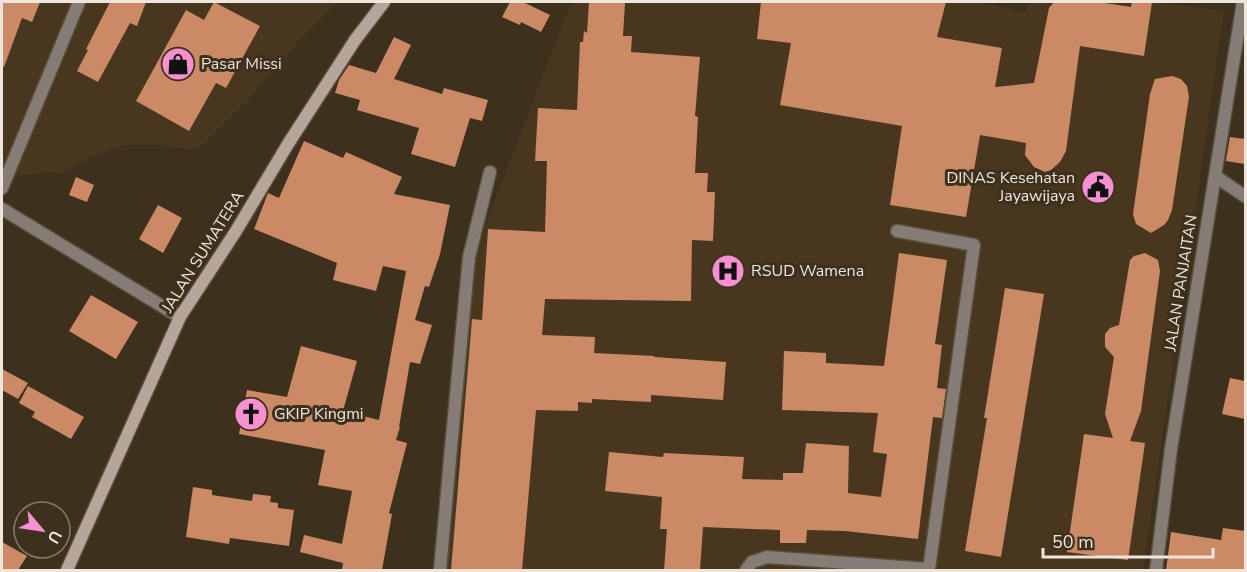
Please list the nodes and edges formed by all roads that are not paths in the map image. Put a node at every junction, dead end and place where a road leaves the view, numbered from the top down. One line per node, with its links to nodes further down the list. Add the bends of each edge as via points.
1 (79, 2): 6 (street)
2 (384, 2): 10 (main road, JALAN SUMATERA, via 288,144)
3 (1243, 2): 5 (street, JALAN PANJAITAN)
4 (490, 172): 12 (street, via 469,257)
5 (1215, 176): 7 (street); 15 (street, JALAN PANJAITAN, via 1171,449)
6 (2, 188)
7 (1245, 197)
8 (2, 209): 10 (street)
9 (897, 231): 14 (street, via 974,245)
10 (180, 317): 11 (main road, JALAN SUMATERA)
11 (68, 570)
12 (440, 570)
13 (746, 570): 14 (street, via 752,562 767,556)
14 (929, 570)
15 (1156, 570)

